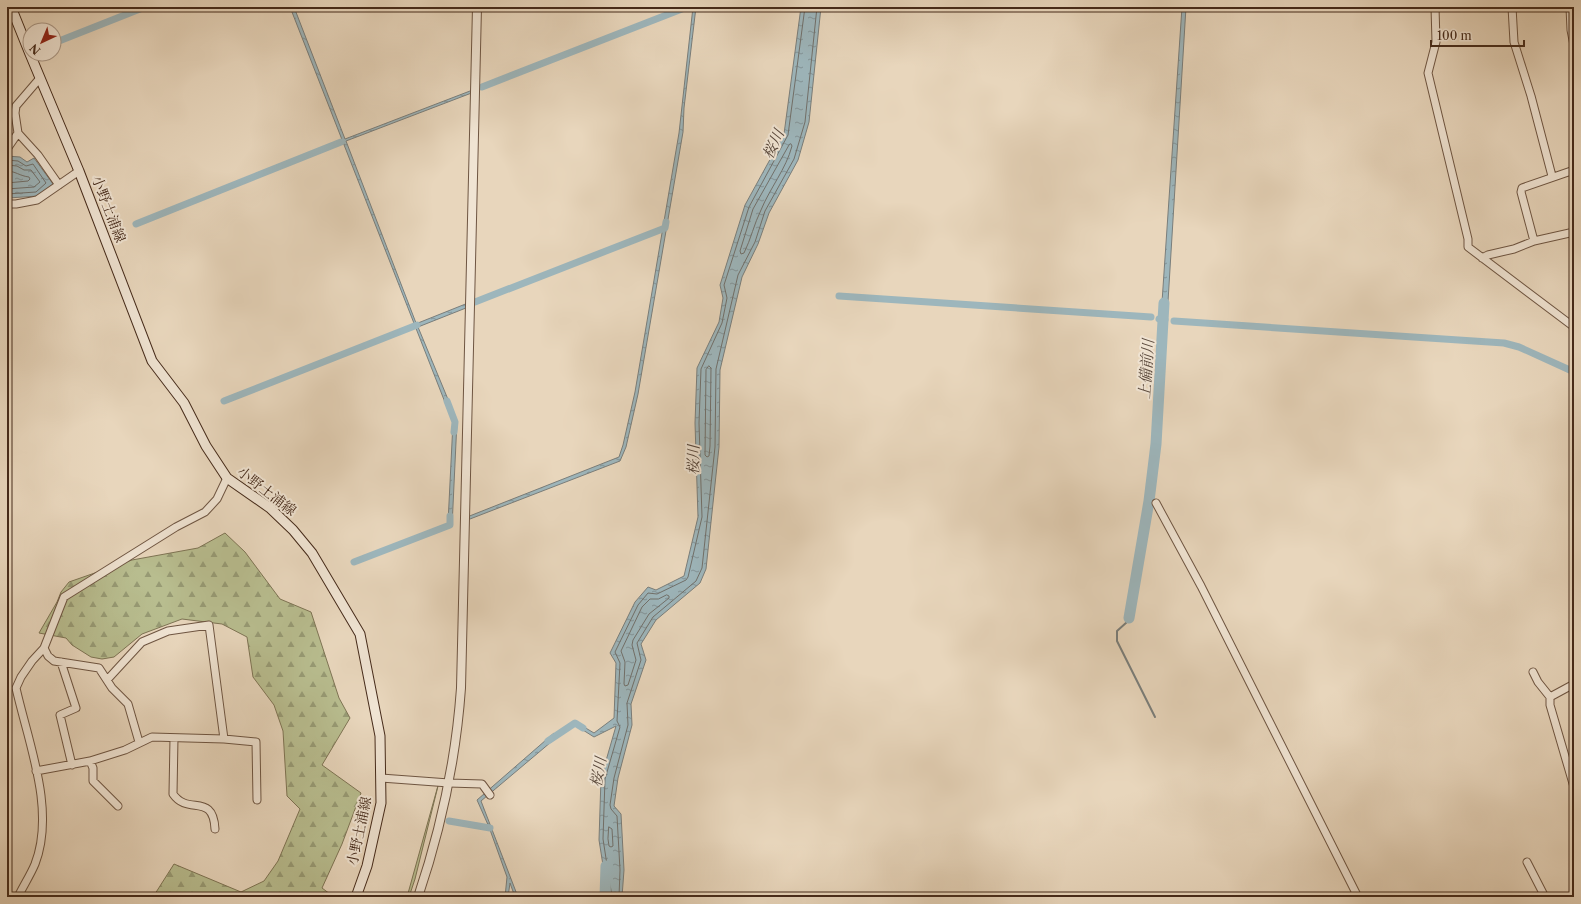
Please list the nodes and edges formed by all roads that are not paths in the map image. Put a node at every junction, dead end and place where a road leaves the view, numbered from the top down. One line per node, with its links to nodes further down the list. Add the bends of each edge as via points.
1 (11, 7): 6 (main road, 小野土浦線)
2 (477, 7): 37 (street, via 462,688)
3 (1435, 7): 19 (street, via 1436,42 1428,72 1468,247)
4 (1512, 7): 14 (street, via 1514,42)
5 (1570, 7): 7 (street, via 1570,30)
6 (22, 34)
7 (1574, 45)
8 (33, 62): 9 (main road, 小野土浦線)
9 (40, 78): 10 (street, via 16,106); 13 (main road, 小野土浦線)
10 (18, 133): 11 (street); 15 (street)
11 (7, 149)
12 (1574, 170): 14 (street)
13 (79, 171): 15 (street); 21 (main road, 小野土浦線, via 152,361 184,403 206,446)
14 (1552, 176): 18 (street, via 1522,188)
15 (59, 184): 16 (street, via 37,200)
16 (7, 204)
17 (1574, 232): 18 (street)
18 (1534, 241): 19 (street)
19 (1482, 258): 20 (street)
20 (1574, 327)
21 (227, 478): 23 (street, via 217,499 205,512 176,527 64,597); 36 (main road, 小野土浦線, via 270,508 293,530 312,553 360,634 380,736)
22 (1156, 503): 47 (street, via 1201,586)
23 (44, 648): 24 (street, via 51,659); 34 (street, via 20,677 16,688)
24 (61, 662): 26 (street, via 99,668); 33 (street, via 76,708 60,715)
25 (1533, 672): 28 (street)
26 (107, 680): 30 (street, via 142,642 168,631 209,625); 31 (street, via 128,704)
27 (1574, 684): 28 (street)
28 (1550, 697): 35 (street, via 1550,705)
29 (174, 738): 30 (street); 31 (street, via 152,737); 42 (street, via 173,794 184,804 205,807 210,811 214,818)
30 (224, 739): 40 (street, via 256,742)
31 (139, 742): 32 (street, via 124,750)
32 (90, 761): 33 (street); 41 (street, via 94,781)
33 (72, 766): 34 (street)
34 (36, 771): 44 (street, via 43,812 42,835 35,864)
35 (1572, 771): 38 (street)
36 (381, 778): 37 (street); 45 (main road, 小野土浦線, via 382,803 368,866)
37 (449, 783): 39 (street, via 482,784); 46 (street)
38 (1574, 788)
39 (490, 795)
40 (257, 800)
41 (118, 806)
42 (214, 829)
43 (1527, 862): 48 (street)
44 (18, 897)
45 (356, 897)
46 (418, 897)
47 (1358, 897)
48 (1545, 897)

